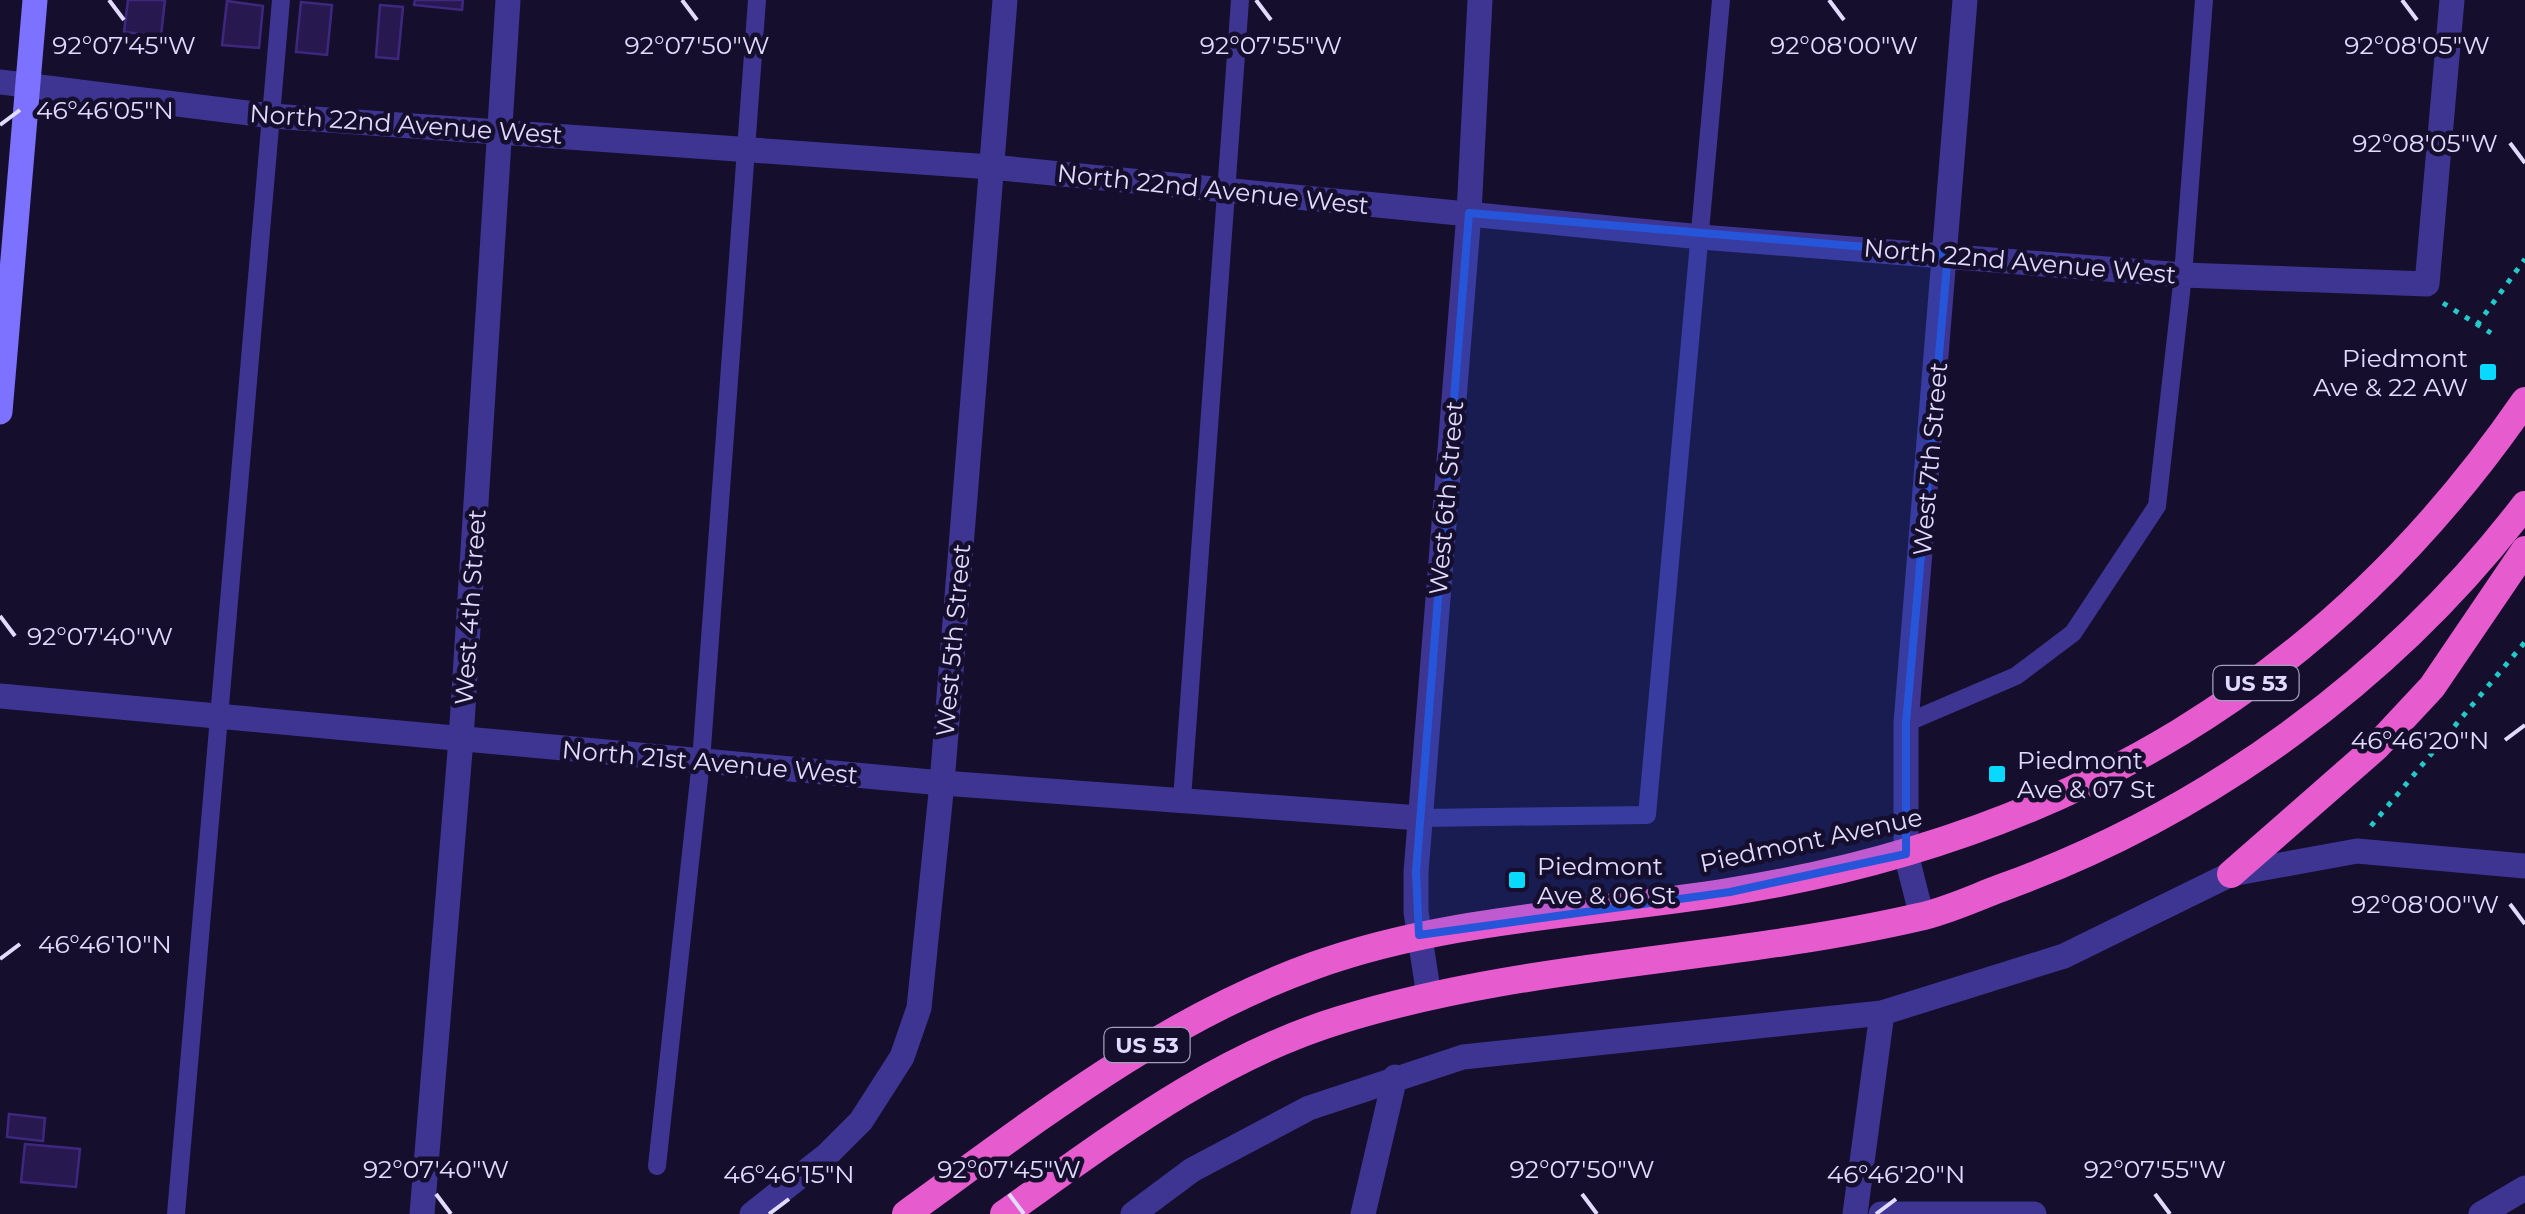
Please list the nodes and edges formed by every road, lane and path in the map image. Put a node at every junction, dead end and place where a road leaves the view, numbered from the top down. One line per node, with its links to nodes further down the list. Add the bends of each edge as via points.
1 (35, 0): 13 (main road)
2 (281, 0): 14 (lane)
3 (508, 0): 15 (street, West 4th Street)
4 (757, 0): 16 (lane)
5 (1004, 0): 17 (street, West 5th Street)
6 (1240, 0): 18 (lane)
7 (1480, 0): 19 (street, West 6th Street)
8 (1721, 0): 20 (lane)
9 (1965, 0): 21 (street, West 7th Street)
10 (2204, 0): 23 (lane)
11 (2452, 0): 24 (street)
12 (0, 82): 13 (street, North 22nd Avenue West)
13 (27, 85): 14 (street, North 22nd Avenue West); 28 (main road)
14 (272, 116): 15 (street, North 22nd Avenue West); 33 (lane)
15 (502, 130): 16 (street, North 22nd Avenue West); 35 (street, West 4th Street)
16 (744, 148): 17 (street, North 22nd Avenue West); 36 (lane)
17 (992, 167): 18 (street, North 22nd Avenue West); 37 (street, West 5th Street)
18 (1223, 190): 19 (street, North 22nd Avenue West); 38 (lane)
19 (1469, 214): 20 (street, North 22nd Avenue West); 39 (street, West 6th Street)
20 (1701, 237): 21 (street, North 22nd Avenue West); 39 (lane, via 1647,815)
21 (1948, 254): 23 (street, North 22nd Avenue West); 34 (street, West 7th Street)
22 (2525, 259): 25 (path)
23 (2183, 275): 24 (street, North 22nd Avenue West); 34 (lane, via 2157,506 2073,633 2016,676)
24 (2427, 284): 25 (path)
25 (2478, 325): 26 (path)
26 (2492, 333)
27 (2525, 401): 41 (highway, Piedmont Avenue / US 53, via 2486,458 2402,551 2324,630 2249,688 2174,740 2038,809)
28 (0, 412)
29 (2525, 506): 44 (highway, US 53, via 2440,604 2359,681 2282,740 2188,802 2068,864)
30 (2525, 550): 43 (highway, via 2432,687 2376,746)
31 (2525, 642): 40 (path, via 2369,828)
32 (0, 696): 33 (street, North 21st Avenue West)
33 (218, 713): 35 (street, North 21st Avenue West); 51 (lane)
34 (1906, 722): 41 (street, West 7th Street)
35 (461, 739): 36 (street, North 21st Avenue West); 52 (street, West 4th Street)
36 (702, 761): 37 (street, North 21st Avenue West); 49 (lane)
37 (942, 783): 38 (street, North 21st Avenue West); 53 (street, West 5th Street, via 922,993 902,1057 845,1138)
38 (1182, 799): 39 (street, North 21st Avenue West)
39 (1420, 818): 45 (street, West 6th Street)
40 (2357, 851): 42 (street); 43 (street)
41 (1906, 854): 44 (street, West 7th Street); 45 (highway, Piedmont Avenue / US 53, via 1730,892)
42 (2525, 866)
43 (2231, 874): 47 (street, via 2064,956)
44 (1922, 917): 46 (highway, US 53)
45 (1420, 935): 46 (street, West 6th Street); 54 (highway, Piedmont Avenue / US 53, via 1312,966 1182,1025 1079,1089)
46 (1429, 996): 55 (highway, US 53, via 1338,1020 1234,1065 1137,1121)
47 (1882, 1012): 48 (street, via 1462,1057); 58 (street)
48 (1395, 1078): 56 (street, via 1260,1132 1192,1170); 57 (street)
49 (657, 1166)
50 (2525, 1188): 61 (street)
51 (176, 1214)
52 (422, 1214)
53 (752, 1214)
54 (906, 1214)
55 (1004, 1214)
56 (1134, 1214)
57 (1362, 1214)
58 (1855, 1214)
59 (1881, 1214): 60 (street)
60 (2034, 1214)
61 (2481, 1214)

